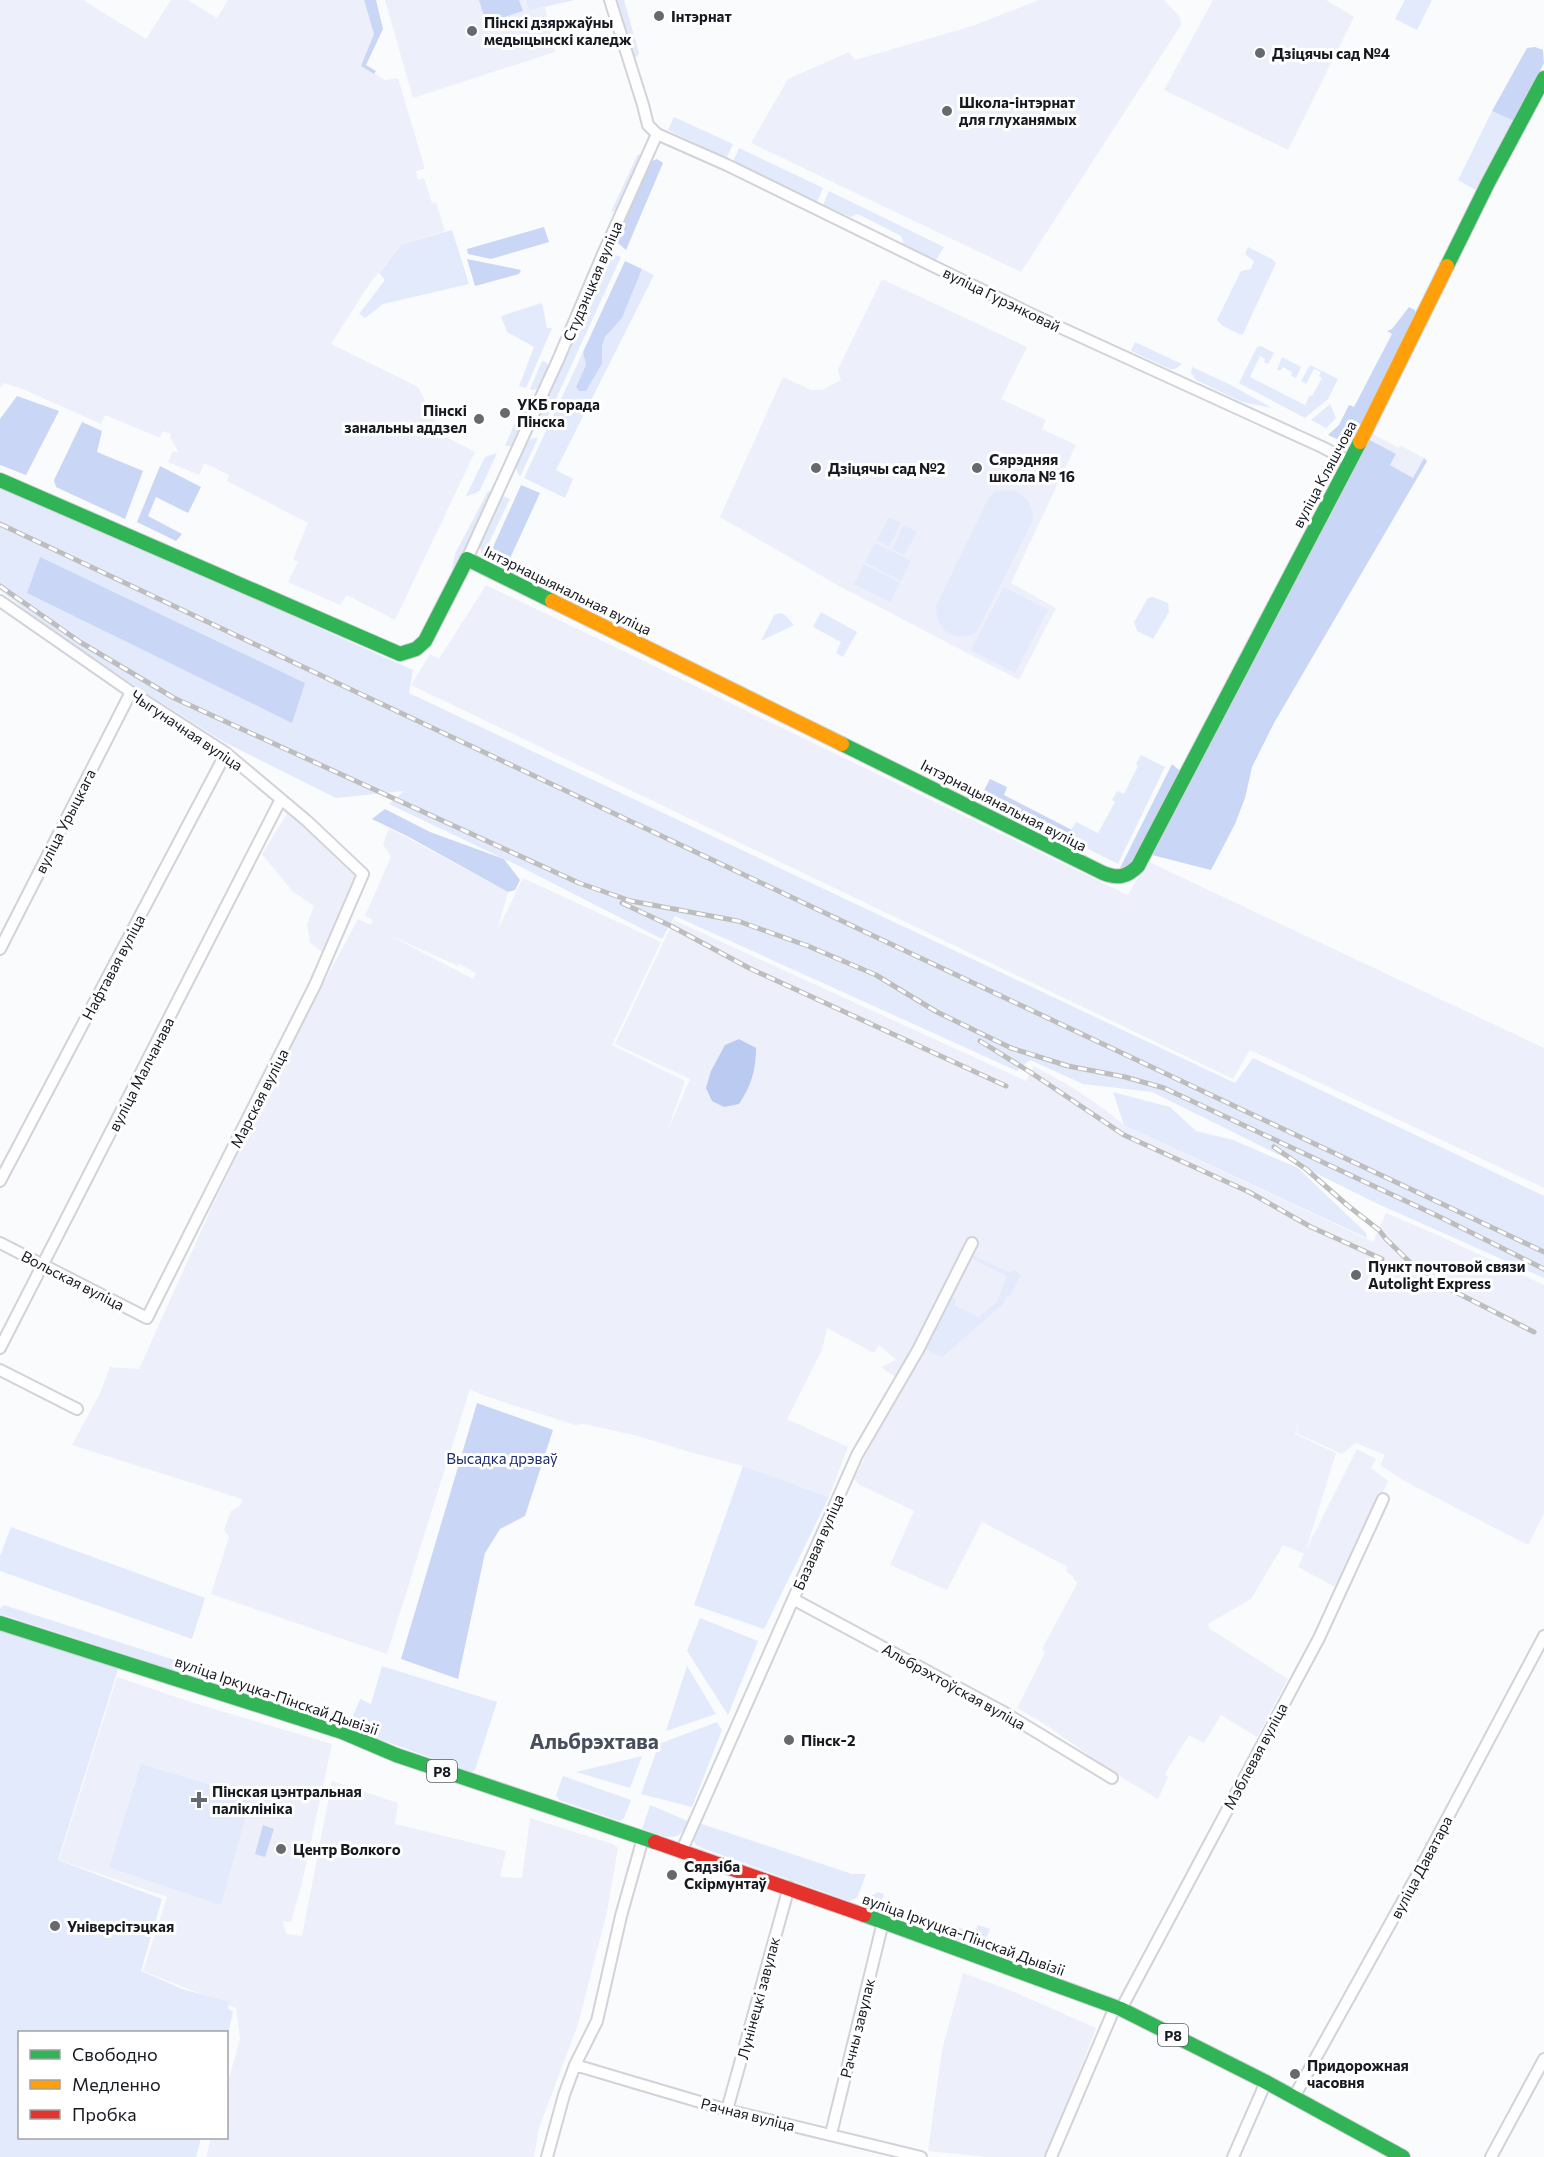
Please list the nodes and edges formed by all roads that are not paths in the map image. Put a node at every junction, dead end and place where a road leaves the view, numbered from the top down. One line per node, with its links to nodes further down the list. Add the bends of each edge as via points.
1 (610, 0): 3 (street, via 648,125)
2 (1544, 78): 4 (street, вуліца Кляшчова, via 1480,197)
3 (657, 134): 4 (street, вуліца Гурэнковай, via 1033,315); 6 (street, Студэнцкая вуліца)
4 (1349, 461): 12 (street, вуліца Кляшчова, via 1138,866)
5 (0, 480): 6 (street, Інтэрнацыянальная вуліца, via 400,654 425,641)
6 (467, 559): 12 (street, Інтэрнацыянальная вуліца, via 1089,866)
7 (2, 607): 8 (street, Чыгуначная вуліца)
8 (131, 692): 9 (street, Чыгуначная вуліца); 13 (street, вуліца Урыцкага)
9 (226, 753): 10 (street, Чыгуначная вуліца); 14 (street, Нафтавая вуліца)
10 (281, 799): 11 (street, Чыгуначная вуліца); 17 (street, вуліца Малчанава)
11 (363, 874): 18 (street, Марская вуліца, via 315,986)
12 (1123, 878)
13 (0, 949)
14 (0, 1181)
15 (0, 1244): 17 (street, Вольская вуліца)
16 (972, 1244): 23 (street, Базавая вуліца, via 918,1350 857,1455)
17 (44, 1265): 18 (street, Вольская вуліца); 19 (street, вуліца Малчанава)
18 (147, 1318)
19 (0, 1348)
20 (0, 1370): 21 (street)
21 (77, 1409)
22 (1383, 1499): 31 (street, Мэблевая вуліца, via 1319,1638)
23 (793, 1599): 26 (street, Альбрэхтоўская вуліца, via 1005,1713); 28 (street, Базавая вуліца)
24 (0, 1623): 27 (street, вуліца Іркуцка-Пінскай Дывізіі / Р8, via 342,1732 417,1762)
25 (1544, 1636): 35 (street, вуліца Даватара)
26 (1112, 1778)
27 (643, 1838): 28 (street, вуліца Іркуцка-Пінскай Дывізіі / Р8); 33 (street, via 597,2021)
28 (682, 1850): 29 (street, вуліца Іркуцка-Пінскай Дывізіі / Р8)
29 (789, 1887): 30 (street, вуліца Іркуцка-Пінскай Дывізіі / Р8); 36 (street, Лунінецкі завулак)
30 (883, 1922): 31 (street, вуліца Іркуцка-Пінскай Дывізіі / Р8); 37 (street, Рачны завулак)
31 (1118, 2008): 34 (street, вуліца Іркуцка-Пінскай Дывізіі / Р8); 40 (street, Мэблевая вуліца)
32 (1544, 2059): 43 (street)
33 (575, 2065): 36 (street, Рачная вуліца); 38 (street)
34 (1266, 2082): 35 (street, Р8); 41 (street)
35 (1299, 2100): 42 (street, Р8)
36 (727, 2110): 37 (street, Рачная вуліца)
37 (831, 2134): 39 (street, Рачная вуліца)
38 (547, 2157)
39 (921, 2157)
40 (1051, 2157)
41 (1233, 2157)
42 (1403, 2157)
43 (1491, 2157)

